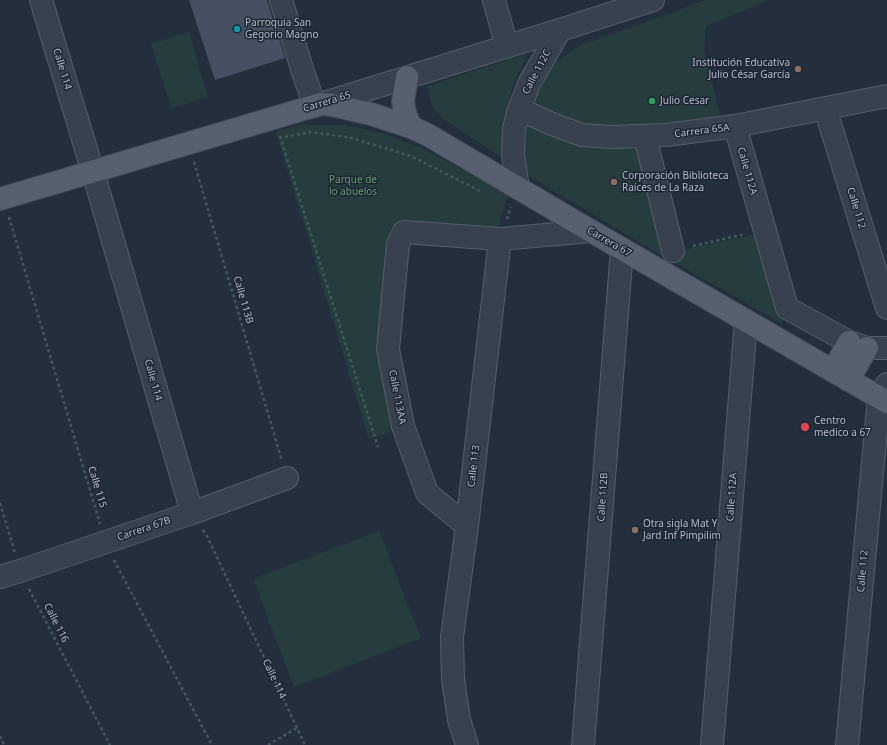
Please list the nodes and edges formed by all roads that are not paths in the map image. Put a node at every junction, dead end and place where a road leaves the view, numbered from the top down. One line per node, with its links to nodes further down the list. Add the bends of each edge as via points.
1 (41, 0): 16 (street, Calle 114)
2 (281, 0): 10 (street, via 302,72)
3 (494, 0): 7 (street)
4 (653, 0): 5 (street, Carrera 65)
5 (597, 9): 6 (street, Carrera 65)
6 (560, 30): 7 (street, Carrera 65); 12 (street, Calle 112C, via 530,82)
7 (507, 47): 8 (street, Carrera 65)
8 (407, 77): 10 (street, Carrera 65); 14 (main road, via 403,101)
9 (887, 96): 11 (street, Carrera 65A)
10 (318, 105): 14 (main road, Carrera 67, via 332,105 371,114); 16 (main road, Carrera 65, via 278,128 189,143)
11 (824, 108): 13 (street, Carrera 65A); 23 (street, Calle 112)
12 (519, 109): 15 (street, Carrera 65A, via 582,135); 17 (street, Calle 112C, via 514,129)
13 (735, 126): 15 (street, Carrera 65A); 25 (street, Calle 112A, via 787,308)
14 (411, 127): 17 (main road, Carrera 67)
15 (645, 136): 22 (street)
16 (93, 172): 18 (main road, Carrera 65); 29 (street, Calle 114)
17 (518, 188): 19 (main road, Carrera 67)
18 (4, 208)
19 (591, 231): 20 (street); 21 (main road, Carrera 67)
20 (500, 239): 30 (street, Calle 113); 30 (street, Calle 113AA, via 404,232 398,244 388,349 403,426 426,493)
21 (622, 249): 24 (main road, Carrera 67); 33 (street, Calle 112B)
22 (674, 251)
23 (887, 308)
24 (746, 321): 26 (main road, Carrera 67); 34 (street, Calle 112A)
25 (868, 346): 26 (main road)
26 (841, 375): 27 (main road, Carrera 67)
27 (884, 394): 35 (street, Calle 112)
28 (287, 478): 29 (street, Carrera 67B)
29 (192, 513): 31 (street, Carrera 67B)
30 (467, 526): 32 (street, Calle 113, via 452,637 453,679 459,720)
31 (10, 574)
32 (467, 745)
33 (583, 745)
34 (712, 745)
35 (847, 745)

